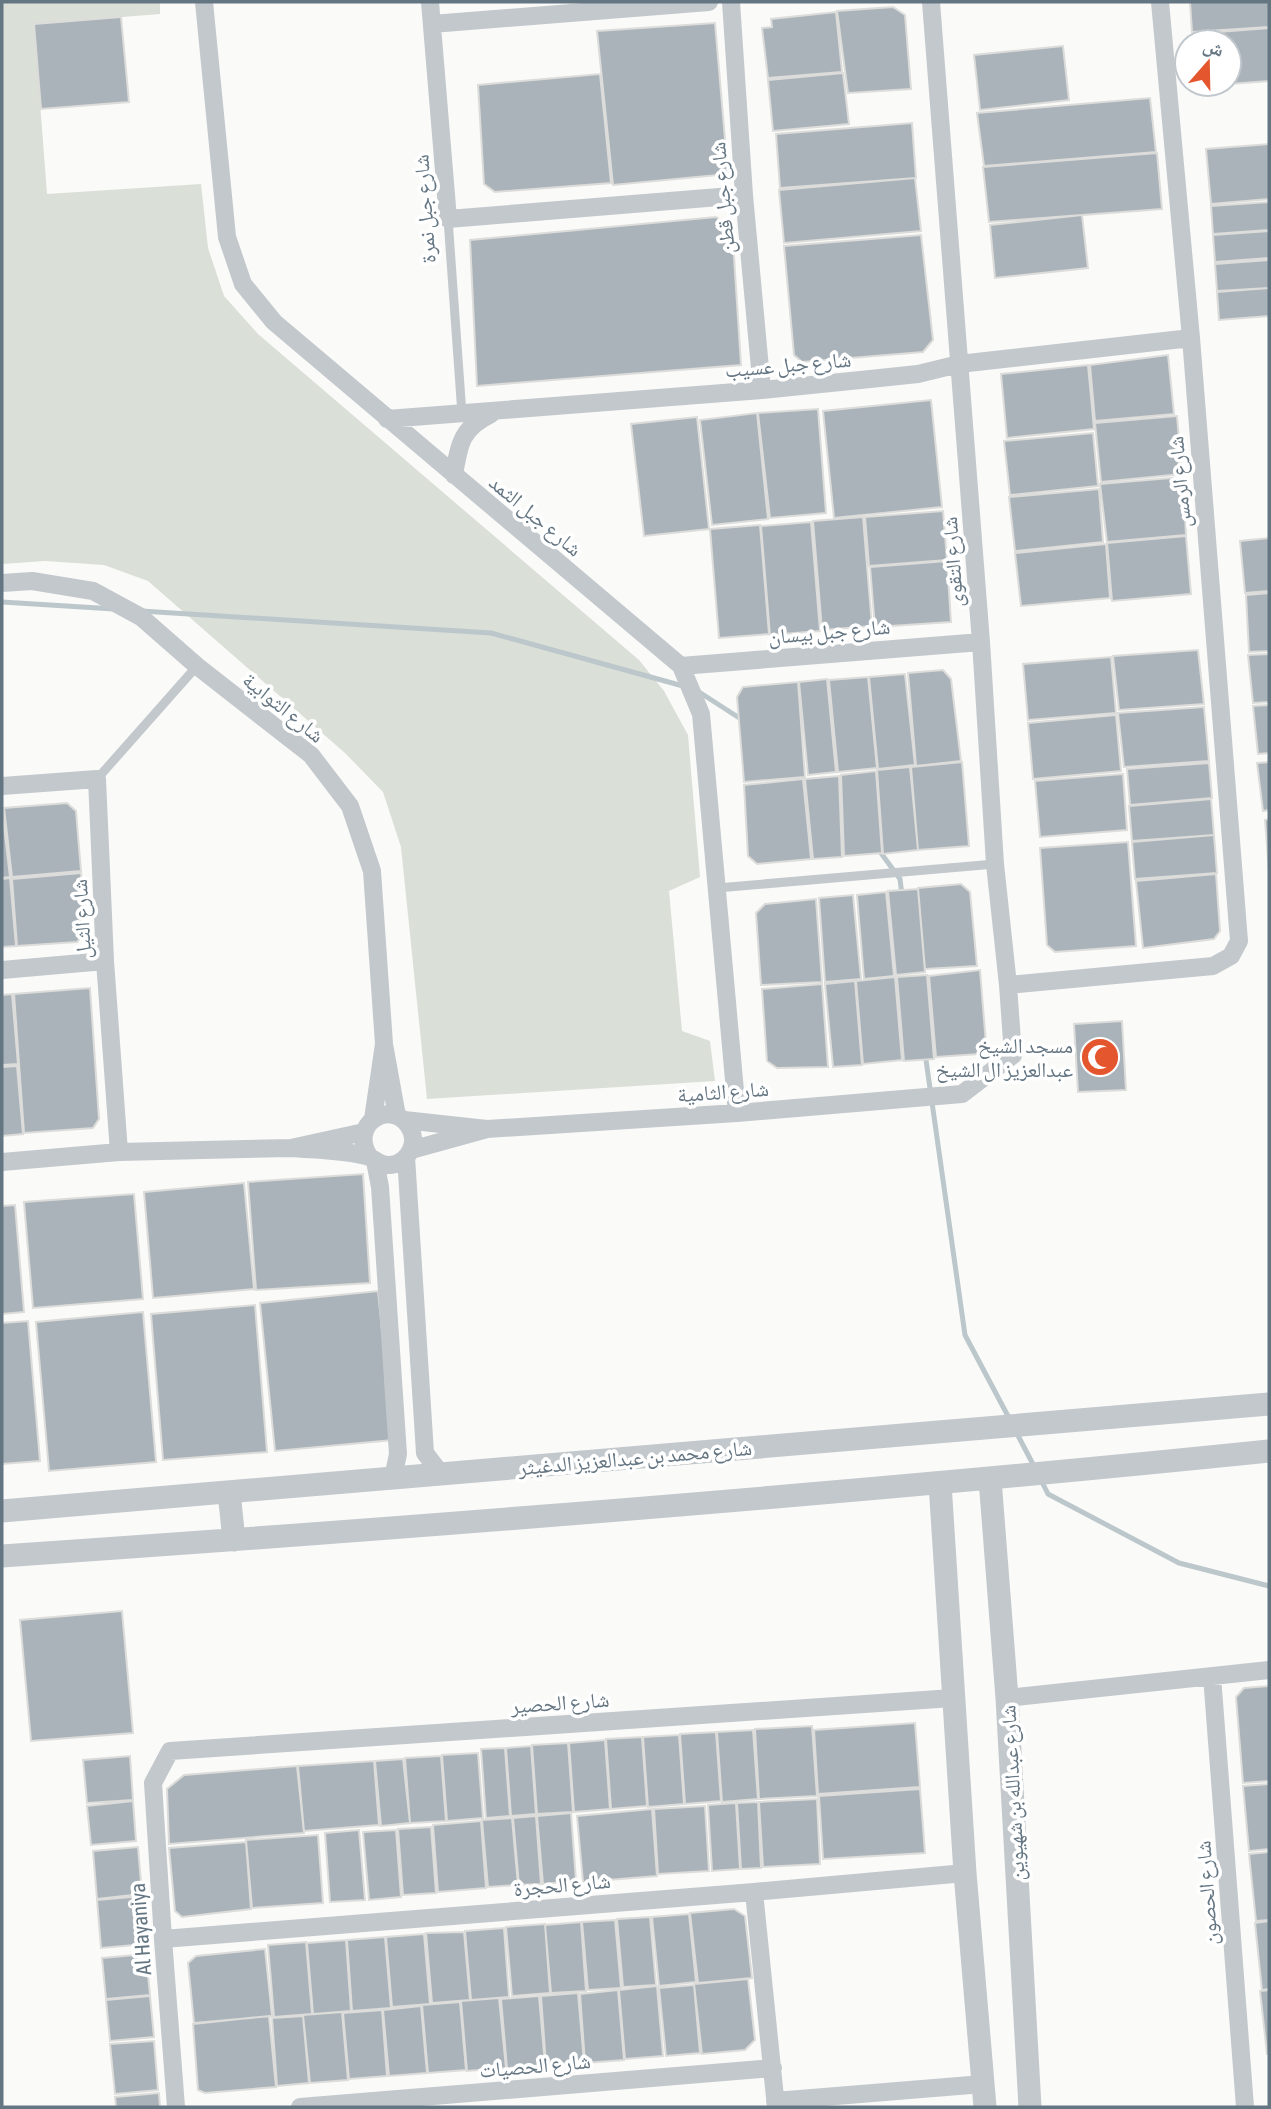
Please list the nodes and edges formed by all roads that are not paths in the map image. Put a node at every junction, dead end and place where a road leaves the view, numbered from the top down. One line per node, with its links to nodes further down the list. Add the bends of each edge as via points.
1 (204, 2): 15 (street, شارع جبل الثمد, via 227,237 243,284 274,322)
2 (430, 2): 7 (street, شارع جبل نمرة)
3 (709, 2): 7 (street)
4 (731, 2): 8 (street, شارع جبل قطن)
5 (931, 2): 11 (street, شارع التقوى)
6 (1160, 2): 10 (street, شارع الرمس)
7 (432, 24): 9 (street, شارع جبل نمرة)
8 (744, 195): 9 (street); 12 (street, شارع جبل قطن)
9 (448, 219): 14 (lane, شارع جبل نمرة)
10 (1191, 338): 11 (street, شارع جبل عسيب); 27 (street, شارع الرمس, via 1239,941 1231,956 1213,966)
11 (959, 364): 12 (street, شارع جبل عسيب, via 918,374); 18 (street, شارع التقوى)
12 (762, 390): 13 (street, شارع جبل عسيب)
13 (497, 412): 14 (street, شارع جبل عسيب); 16 (street, via 476,422 459,445)
14 (462, 414): 15 (street, شارع جبل عسيب)
15 (387, 419): 16 (street, شارع جبل الثمد)
16 (454, 475): 20 (street, شارع جبل الثمد)
17 (2, 583): 19 (street, شارع الثوابية, via 32,581 93,591 141,617)
18 (981, 642): 20 (street, شارع جبل بيسان); 23 (street, شارع التقوى)
19 (197, 666): 21 (lane); 28 (street, شارع الثوابية, via 311,755 350,806 372,871)
20 (681, 666): 24 (street, شارع جبل الثمد, via 701,715)
21 (97, 779): 22 (street); 25 (street, شارع الثيل)
22 (2, 786)
23 (995, 864): 24 (lane); 27 (street, شارع التقوى)
24 (718, 888): 30 (street, شارع جبل الثمد)
25 (105, 961): 26 (street); 35 (street, شارع الثيل)
26 (2, 970)
27 (1008, 985): 29 (street, شارع التقوى, via 1013,1055)
28 (384, 1044): 31 (street); 32 (street)
29 (962, 1094): 30 (street, شارع الثامية)
30 (737, 1113): 33 (street, شارع الثامية)
31 (400, 1118): 32 (street, via 389,1114); 33 (street); 36 (street, via 413,1134)
32 (368, 1126): 34 (street); 37 (street, via 364,1149)
33 (487, 1129): 36 (street)
34 (291, 1148): 35 (street); 37 (street)
35 (119, 1152): 38 (street)
36 (409, 1154): 37 (street, via 391,1165); 41 (street, via 406,1187 425,1453)
37 (372, 1159): 42 (street, via 380,1187 398,1454)
38 (2, 1162)
39 (1269, 1404): 41 (street, شارع محمد بن عبدالعزيز الدغيثر)
40 (1269, 1451): 43 (street)
41 (441, 1474): 42 (street, شارع محمد بن عبدالعزيز الدغيثر)
42 (393, 1478): 45 (street, شارع محمد بن عبدالعزيز الدغيثر)
43 (990, 1479): 44 (street); 52 (street, شارع عبدالله بن شهيوين)
44 (940, 1483): 47 (street); 51 (street)
45 (229, 1492): 46 (street, شارع محمد بن عبدالعزيز الدغيثر); 47 (street)
46 (2, 1511)
47 (234, 1540): 48 (street)
48 (2, 1556)
49 (1269, 1670): 50 (street)
50 (1212, 1676): 52 (street); 64 (street, شارع الحصون)
51 (953, 1698): 53 (street, شارع الحصير); 54 (street)
52 (1007, 1698): 63 (street, شارع عبدالله بن شهيوين)
53 (170, 1751): 56 (street, Al Hayaniya, via 153,1783)
54 (965, 1872): 55 (street, شارع الحجرة); 58 (street)
55 (754, 1892): 56 (street, شارع الحجرة); 57 (street)
56 (163, 1939): 60 (street, Al Hayaniya)
57 (773, 2068): 59 (street); 61 (street, شارع الحصيات)
58 (983, 2084): 59 (street); 62 (street)
59 (776, 2104)
60 (176, 2107)
61 (300, 2107)
62 (985, 2107)
63 (1030, 2107)
64 (1245, 2107)

